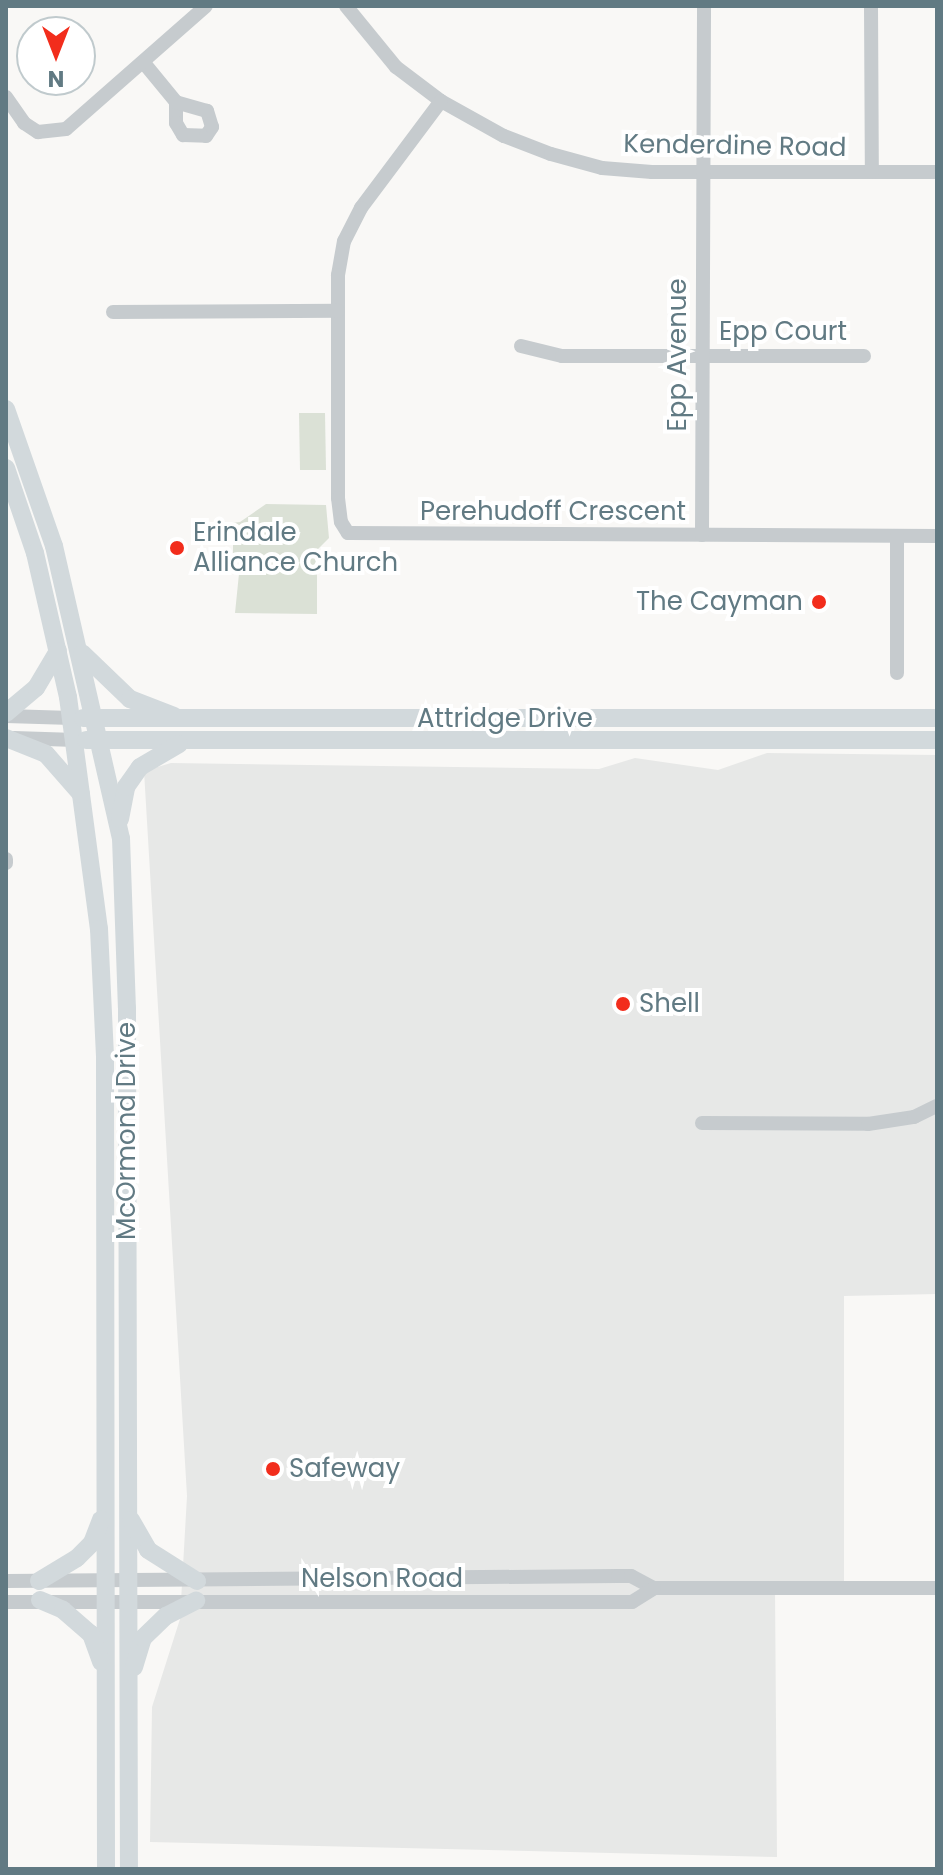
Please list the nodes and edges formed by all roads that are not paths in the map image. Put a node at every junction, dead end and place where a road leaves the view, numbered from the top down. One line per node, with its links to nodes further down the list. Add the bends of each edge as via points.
1 (206, 6): 5 (street)
2 (346, 6): 7 (street, Kenderdine Road, via 396,67)
3 (704, 6): 11 (street, Epp Avenue)
4 (871, 6): 9 (street)
5 (144, 63): 6 (street, via 81,119 51,133 24,123); 8 (street)
6 (6, 97)
7 (441, 101): 11 (street, Kenderdine Road, via 504,136 551,154 602,168); 12 (street, Perehudoff Crescent, via 361,208 344,241)
8 (176, 102)
9 (872, 172): 10 (street, Kenderdine Road); 11 (street, Kenderdine Road)
10 (937, 172)
11 (702, 174): 16 (street, Epp Avenue)
12 (338, 311): 13 (street); 19 (street, Perehudoff Crescent, via 339,514 348,533)
13 (113, 312)
14 (521, 346): 16 (street, Epp Court, via 562,356)
15 (864, 356): 16 (street, Epp Court)
16 (702, 357): 19 (street, Epp Avenue)
17 (6, 409): 23 (main road, McOrmond Drive, via 32,471)
18 (6, 468): 22 (main road, McOrmond Drive, via 35,553)
19 (702, 535): 20 (street, Perehudoff Crescent)
20 (897, 536): 21 (street, Perehudoff Crescent); 24 (street)
21 (937, 536)
22 (58, 651): 25 (main road, via 36,688); 27 (main road, McOrmond Drive)
23 (82, 653): 26 (main road, via 130,699); 28 (main road, McOrmond Drive)
24 (897, 673)
25 (6, 715): 27 (street)
26 (176, 717): 28 (main road, Attridge Drive); 29 (main road, Attridge Drive)
27 (72, 718): 28 (main road, Attridge Drive); 32 (main road, McOrmond Drive)
28 (93, 718): 34 (main road, McOrmond Drive)
29 (937, 718)
30 (6, 738): 32 (street); 35 (main road, via 46,754 70,776)
31 (193, 739): 33 (main road, Attridge Drive); 34 (main road, Attridge Drive); 36 (main road, via 140,767 126,787)
32 (76, 740): 34 (main road, Attridge Drive); 35 (main road, McOrmond Drive)
33 (937, 740)
34 (98, 741): 36 (main road, McOrmond Drive)
35 (85, 800): 39 (main road, McOrmond Drive, via 99,929)
36 (121, 838): 40 (main road, McOrmond Drive)
37 (937, 1106): 38 (street, via 914,1117 868,1124)
38 (702, 1123)
39 (104, 1163): 40 (main road); 42 (main road, McOrmond Drive)
40 (126, 1200): 41 (main road, McOrmond Drive)
41 (127, 1512): 46 (main road, McOrmond Drive); 47 (main road, via 148,1550)
42 (104, 1514): 43 (main road, McOrmond Drive); 45 (main road, via 92,1543)
43 (105, 1580): 45 (street, Nelson Road); 46 (street, Nelson Road); 51 (main road, McOrmond Drive)
44 (6, 1581): 45 (street, Nelson Road)
45 (39, 1581)
46 (127, 1581): 47 (street, Nelson Road); 52 (main road, McOrmond Drive)
47 (197, 1581): 48 (street, Nelson Road, via 631,1576)
48 (654, 1588): 49 (street, Nelson Road); 53 (street, Nelson Road, via 632,1602)
49 (937, 1588)
50 (40, 1600): 51 (street, Nelson Road); 54 (street, Nelson Road); 55 (main road, via 63,1610 91,1634)
51 (106, 1600): 52 (street, Nelson Road); 55 (main road, McOrmond Drive)
52 (128, 1600): 53 (street, Nelson Road); 56 (main road, McOrmond Drive)
53 (196, 1601): 56 (main road, via 166,1616 143,1638)
54 (6, 1602)
55 (106, 1680): 57 (main road, McOrmond Drive)
56 (129, 1681): 58 (main road, McOrmond Drive)
57 (106, 1869)
58 (129, 1869)

